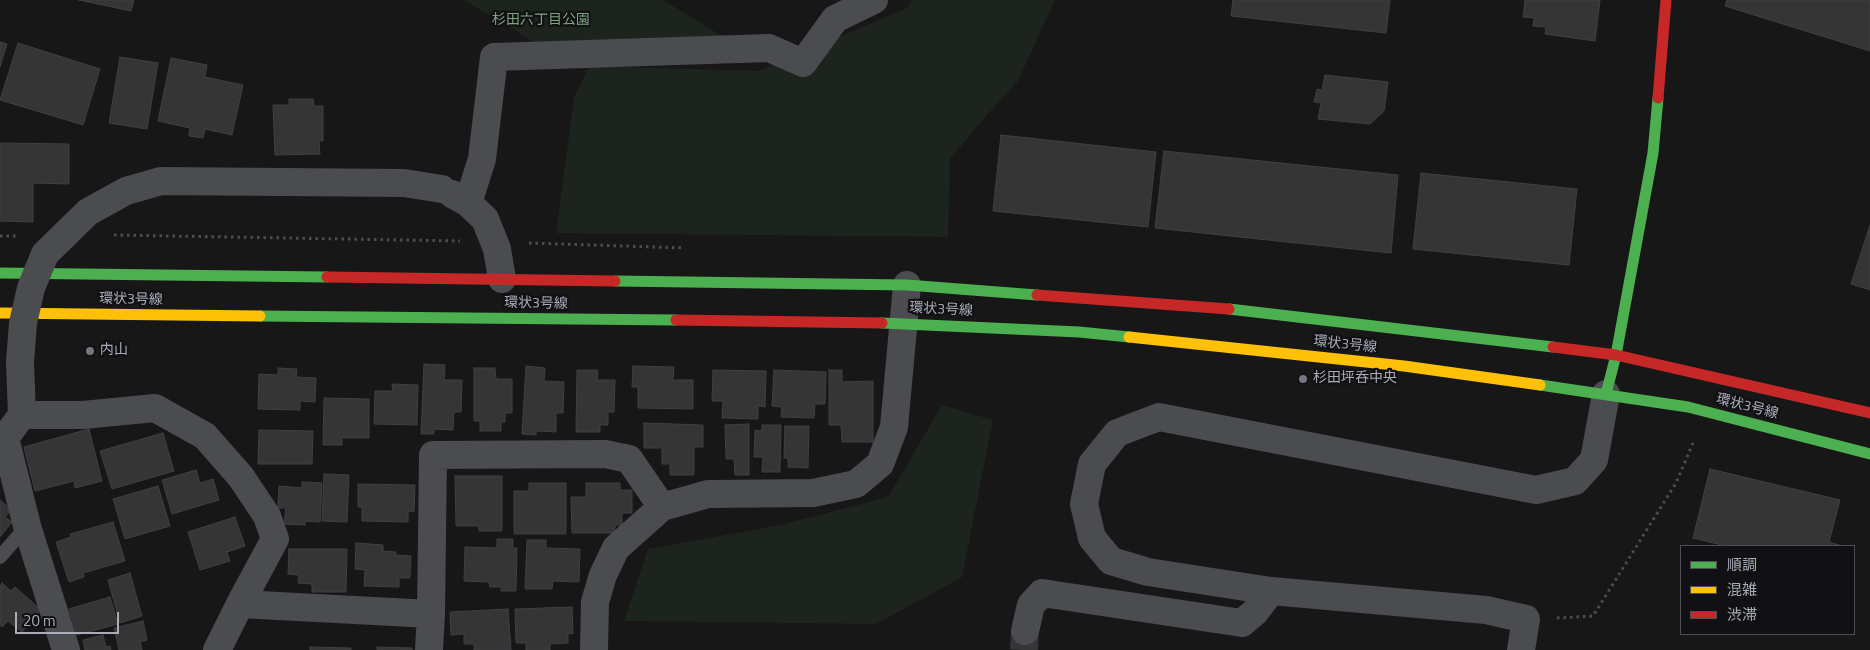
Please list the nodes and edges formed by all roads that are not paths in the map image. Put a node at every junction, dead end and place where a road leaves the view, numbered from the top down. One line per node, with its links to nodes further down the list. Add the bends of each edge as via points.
1 (874, 0): 3 (street, via 835,19 803,63 769,48 494,57 482,159)
2 (1666, 0): 9 (street, via 1653,153)
3 (468, 203): 5 (street, via 485,219 497,249); 12 (street, bridge, via 442,189 404,183 161,181 126,190 88,212 45,254 31,288 23,324 20,362)
4 (0, 273): 5 (street, 環状3号線)
5 (502, 279): 6 (street, 環状3号線)
6 (907, 285): 8 (street); 9 (street, 環状3号線, via 1244,310)
7 (0, 313): 8 (street, 環状3号線)
8 (903, 323): 10 (street, 環状3号線, via 1079,332 1404,366); 14 (street, via 894,427 880,464 856,484 813,493 708,494)
9 (1616, 355): 10 (street); 11 (street, 環状3号線)
10 (1606, 394): 13 (street, 環状3号線, via 1688,407); 17 (street, via 1594,460 1575,481 1536,490 1159,417 1118,433 1092,464 1084,504 1092,538 1111,561 1148,572)
11 (1870, 413)
12 (22, 415): 15 (street, via 5,438); 18 (street, via 83,415 155,408 205,436 241,478 267,516 275,539)
13 (1870, 454)
14 (662, 507): 19 (street, via 629,459 605,454 432,455); 24 (street, via 616,548 603,574 595,602)
15 (27, 526): 16 (lane); 21 (street)
16 (0, 557)
17 (1271, 591): 20 (street, via 1242,623 1042,592 1031,605); 25 (street, via 1486,610 1526,619)
18 (240, 604): 19 (street); 22 (street)
19 (432, 614): 23 (street)
20 (1025, 630)
21 (66, 650)
22 (217, 650)
23 (429, 650)
24 (594, 650)
25 (1521, 650)

